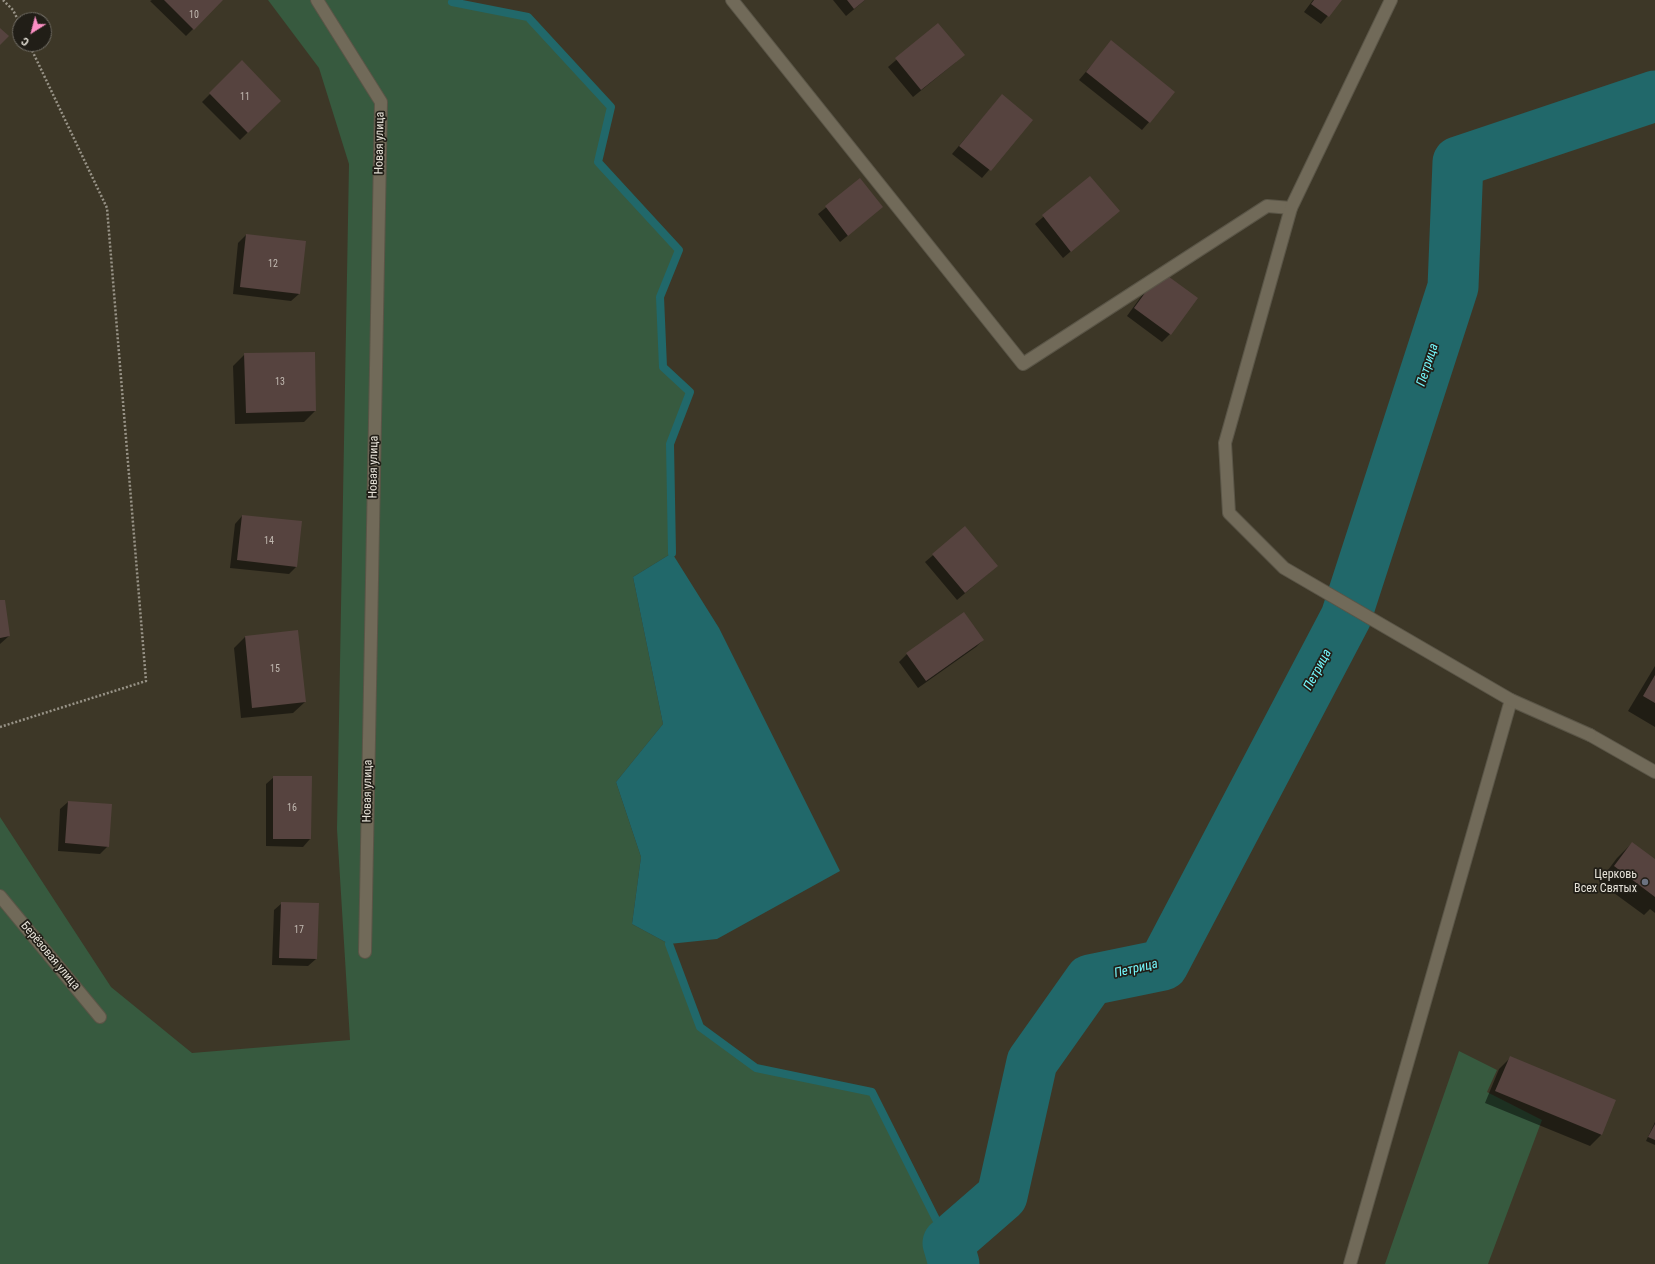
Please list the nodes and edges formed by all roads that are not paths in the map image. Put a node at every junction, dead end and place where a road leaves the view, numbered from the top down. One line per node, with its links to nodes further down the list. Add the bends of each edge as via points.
1 (317, 0): 8 (street, Новая улица, via 381,102)
2 (732, 0): 4 (street, via 1023,364 1267,206)
3 (1391, 0): 4 (street)
4 (1291, 208): 5 (street, via 1225,443 1229,513 1284,568)
5 (1511, 700): 6 (street, via 1590,735); 10 (street)
6 (1655, 772)
7 (0, 896): 9 (street, Берёзовая улица)
8 (365, 952)
9 (100, 1016)
10 (1350, 1264)

